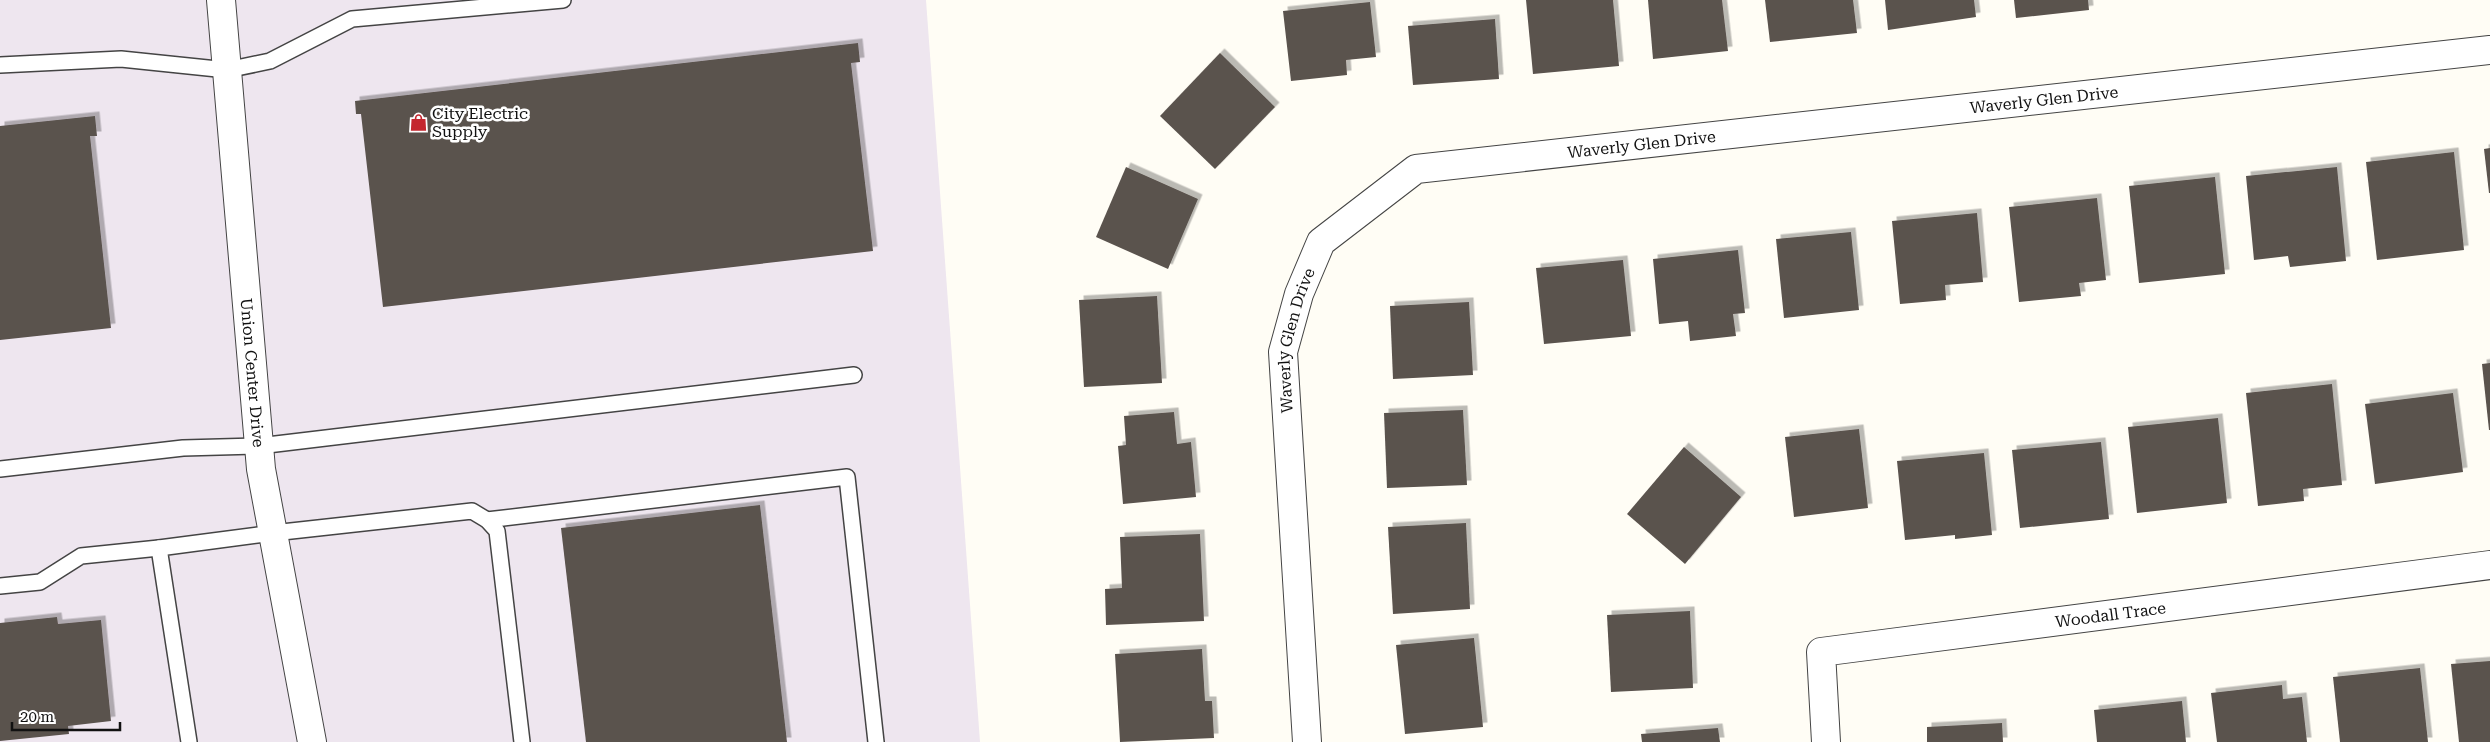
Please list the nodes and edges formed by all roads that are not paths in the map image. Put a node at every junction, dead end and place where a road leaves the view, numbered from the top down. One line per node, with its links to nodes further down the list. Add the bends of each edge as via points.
1 (221, 0): 5 (street, Union Center Drive)
2 (562, 0): 5 (lane, via 352,19 270,61)
3 (2490, 50): 18 (street, Waverly Glen Drive, via 1416,168 1321,242 1299,294 1283,352)
4 (0, 65): 5 (lane, via 121,59)
5 (227, 70): 7 (street, Union Center Drive)
6 (854, 375): 7 (lane)
7 (259, 446): 8 (lane, via 183,448); 10 (street, Union Center Drive, via 260,468)
8 (0, 470)
9 (488, 520): 10 (lane, via 472,511); 16 (lane, via 497,531); 17 (lane, via 846,478)
10 (273, 533): 11 (lane); 15 (street, Union Center Drive)
11 (159, 548): 13 (lane, via 81,556 40,582); 14 (lane)
12 (2490, 565): 19 (street, Woodall Trace, via 1821,652)
13 (0, 586)
14 (189, 742)
15 (312, 742)
16 (522, 742)
17 (876, 742)
18 (1307, 742)
19 (1826, 742)

